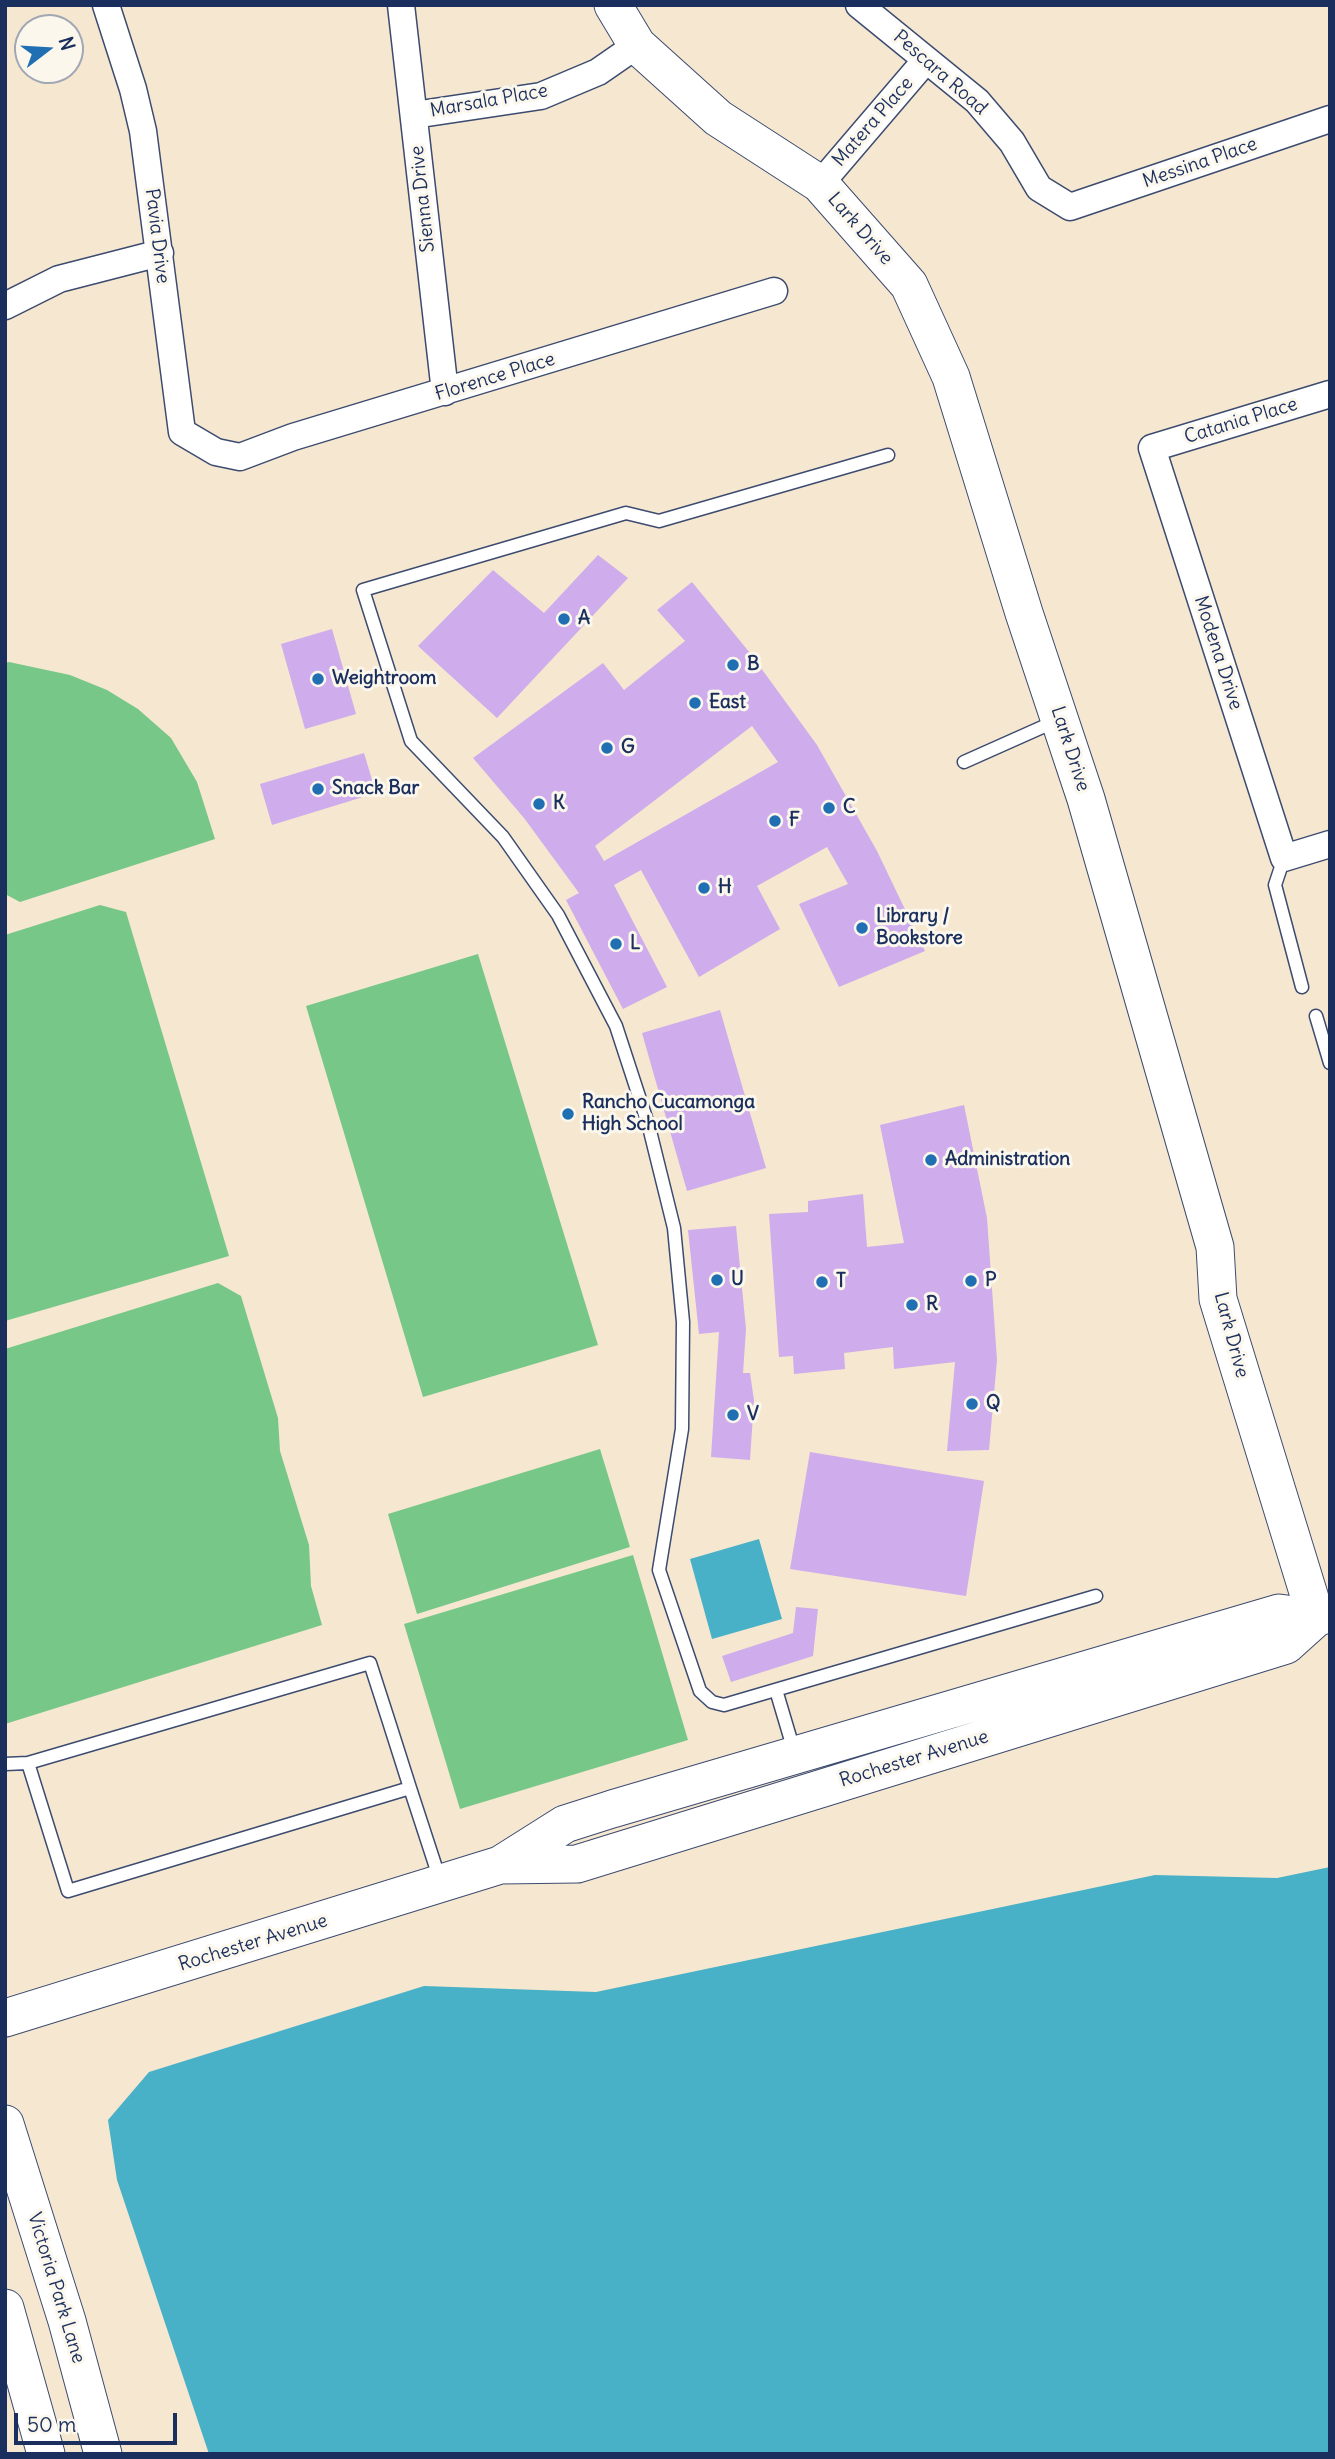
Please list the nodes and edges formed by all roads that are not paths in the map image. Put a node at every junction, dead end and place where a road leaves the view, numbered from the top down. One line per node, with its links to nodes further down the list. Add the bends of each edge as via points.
1 (106, 5): 11 (street, Pavia Drive, via 144,131)
2 (401, 5): 7 (street, Sienna Drive)
3 (613, 5): 5 (street, Lark Drive)
4 (859, 5): 6 (street, Pescara Road)
5 (637, 45): 7 (street, Marsala Place, via 598,72 541,96); 9 (street, Lark Drive, via 718,118)
6 (926, 60): 9 (street, Matera Place); 10 (street, Pescara Road, via 977,101 1012,142 1039,188)
7 (414, 115): 14 (street, Sienna Drive)
8 (1330, 119): 10 (street, Messina Place)
9 (820, 184): 19 (street, Lark Drive, via 909,285 946,365)
10 (1070, 207)
11 (160, 253): 13 (street, via 59,279); 17 (street, Pavia Drive, via 182,432)
12 (774, 291): 14 (street, Florence Place)
13 (5, 306)
14 (445, 392): 17 (street, Florence Place, via 240,457)
15 (1330, 394): 16 (street, Catania Place)
16 (1152, 448): 22 (street, Modena Drive)
17 (216, 452)
18 (888, 455): 28 (lane, via 659,521 626,513 363,590 411,741 503,836 558,915 616,1026 671,1214 683,1322 682,1429 659,1570 700,1691 724,1705)
19 (1060, 719): 20 (lane); 27 (street, Lark Drive, via 1215,1247 1218,1299)
20 (964, 762)
21 (1330, 844): 22 (street)
22 (1284, 858): 23 (lane, via 1275,884)
23 (1302, 987)
24 (1316, 1016): 25 (lane)
25 (1330, 1063)
26 (1096, 1596): 28 (lane)
27 (1323, 1615): 29 (street, Rochester Avenue, via 1279,1613); 33 (street, Rochester Avenue, via 1286,1645 577,1864)
28 (776, 1690): 29 (lane)
29 (795, 1755): 33 (street, Rochester Avenue, via 565,1824)
30 (28, 1763): 31 (lane); 32 (lane, via 370,1663); 32 (lane, via 68,1891)
31 (5, 1764)
32 (410, 1788): 34 (lane)
33 (500, 1865): 34 (street, Rochester Avenue)
34 (441, 1884): 35 (street, Rochester Avenue)
35 (5, 2018)
36 (5, 2124): 39 (street, Victoria Park Lane, via 75,2347)
37 (5, 2308): 38 (street)
38 (46, 2454)
39 (103, 2454)

